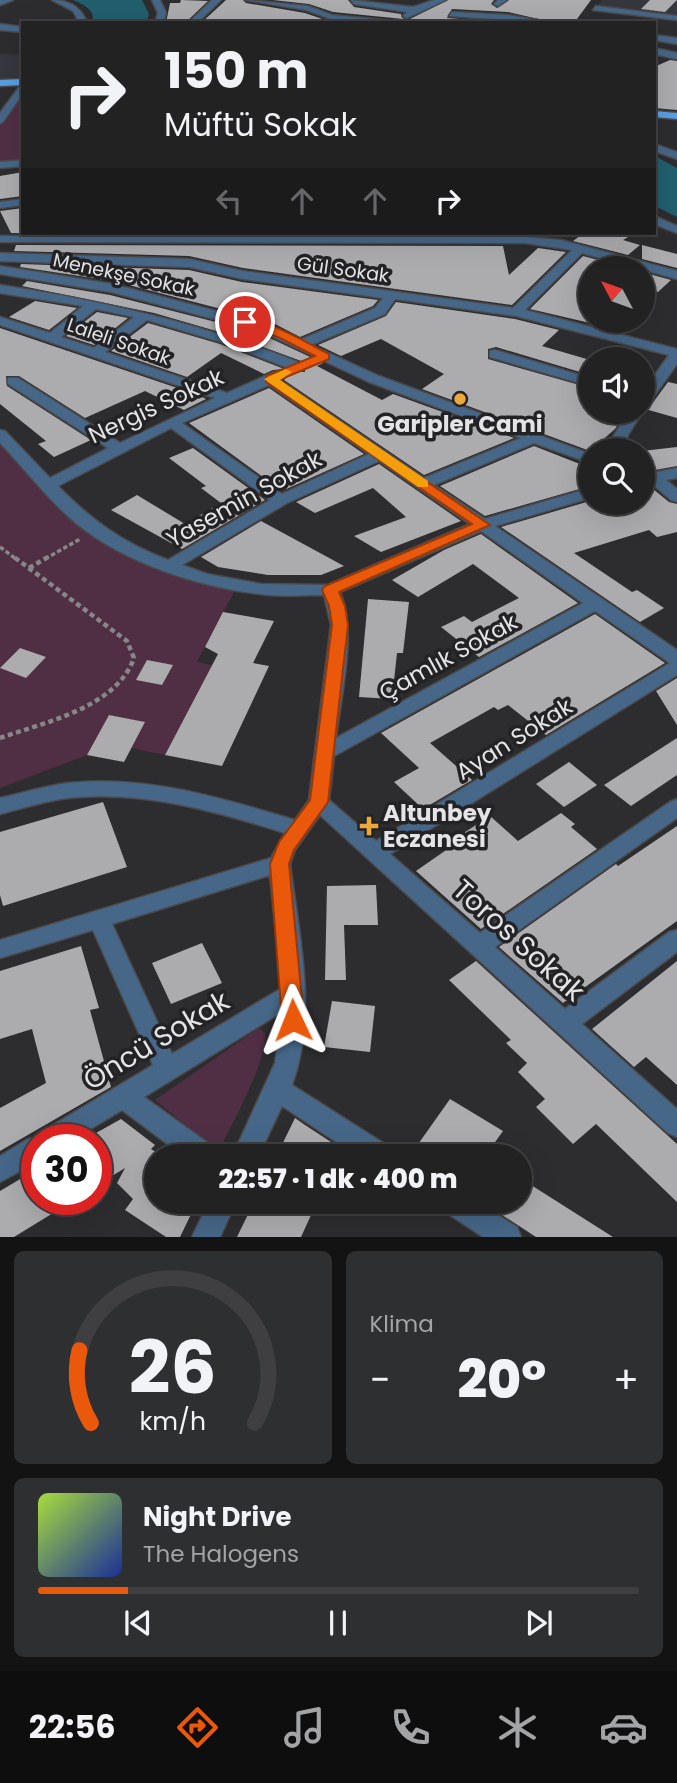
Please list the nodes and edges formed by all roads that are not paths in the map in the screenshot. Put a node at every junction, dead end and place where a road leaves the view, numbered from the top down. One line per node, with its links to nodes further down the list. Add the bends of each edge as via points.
1 (9, 0): 8 (street)
2 (56, 0): 14 (street, via 76,9)
3 (156, 0): 15 (street, via 162,13)
4 (217, 0): 16 (street)
5 (250, 0): 11 (street, via 303,6)
6 (442, 0): 10 (street); 12 (street)
7 (355, 1): 10 (street); 11 (street)
8 (0, 3)
9 (596, 8): 13 (street)
10 (414, 10): 19 (street)
11 (331, 17): 17 (street); 18 (street)
12 (451, 18): 20 (street)
13 (677, 18)
14 (79, 21)
15 (160, 21)
16 (194, 21)
17 (325, 21)
18 (385, 21)
19 (400, 21)
20 (536, 21)
21 (0, 27): 22 (street)
22 (21, 30)
23 (656, 37): 24 (street)
24 (677, 41)
25 (656, 51): 26 (street)
26 (677, 56)
27 (20, 83): 28 (main road); 29 (street); 32 (street)
28 (0, 85)
29 (0, 105)
30 (656, 112): 31 (main road)
31 (677, 114)
32 (0, 120)
33 (656, 141): 34 (street)
34 (677, 143)
35 (656, 148): 36 (street)
36 (677, 156)
37 (21, 163): 38 (street)
38 (0, 165)
39 (21, 202): 40 (street)
40 (0, 205)
41 (656, 220): 43 (street)
42 (21, 228): 44 (street)
43 (677, 230)
44 (0, 232)
45 (331, 236): 46 (street); 47 (street)
46 (509, 236): 48 (street)
47 (0, 239)
48 (580, 249): 51 (street); 55 (street)
49 (0, 257): 53 (street, Gül Sokak, via 179,262)
50 (0, 270): 52 (street); 59 (street, Menekşe Sokak, via 112,288 245,322)
51 (677, 275)
52 (0, 287): 54 (street)
53 (392, 295): 55 (street, Gül Sokak); 59 (street, via 380,311)
54 (94, 304): 56 (street); 58 (street)
55 (516, 312): 62 (street, Gül Sokak)
56 (144, 316): 60 (street); 64 (street, via 229,340)
57 (0, 321): 58 (street, Laleli Sokak)
58 (52, 338): 60 (street, Laleli Sokak)
59 (301, 344): 63 (street, Menekşe Sokak)
60 (96, 353): 69 (street, Laleli Sokak)
61 (495, 354): 65 (street)
62 (677, 354): 68 (street)
63 (324, 356): 64 (street, Nergis Sokak); 72 (street, Menekşe Sokak)
64 (299, 367): 66 (street, Nergis Sokak)
65 (578, 378)
66 (270, 379): 69 (street, Nergis Sokak); 74 (street)
67 (13, 381): 73 (street)
68 (655, 384)
69 (225, 397): 70 (street, Nergis Sokak)
70 (172, 422): 73 (street, Nergis Sokak); 83 (street)
71 (0, 435): 80 (street)
72 (532, 439): 75 (street, Menekşe Sokak); 79 (street)
73 (118, 448): 80 (street, Nergis Sokak)
74 (380, 455): 79 (street); 83 (street, Yasemin Sokak)
75 (578, 455)
76 (677, 473): 77 (street)
77 (655, 477)
78 (655, 483): 82 (street)
79 (424, 484): 84 (street)
80 (48, 485): 85 (street, via 96,530)
81 (578, 497): 84 (street)
82 (677, 497)
83 (281, 500): 85 (street, Yasemin Sokak)
84 (482, 525): 86 (street); 87 (street)
85 (169, 566): 86 (street, via 232,585)
86 (330, 590): 90 (street, via 340,625)
87 (596, 603): 88 (street); 90 (street, Çamlık Sokak)
88 (677, 659)
89 (677, 667): 95 (street, Ayan Sokak)
90 (324, 753): 91 (street)
91 (319, 802): 94 (street); 95 (street, Toros Sokak)
92 (0, 806): 94 (street, via 76,790 135,790 220,805)
93 (677, 807): 99 (street)
94 (299, 829): 96 (street)
95 (376, 852): 99 (street, Toros Sokak)
96 (279, 864): 97 (street); 101 (street)
97 (99, 919): 100 (street); 103 (street)
98 (677, 939): 102 (street)
99 (480, 945): 102 (street, Toros Sokak)
100 (0, 949)
101 (293, 993): 103 (street, Öncü Sokak); 104 (street, via 290,1044)
102 (566, 1022): 107 (street, Toros Sokak)
103 (167, 1070): 105 (street, Öncü Sokak)
104 (277, 1089): 109 (street); 110 (street)
105 (124, 1097): 106 (street, Öncü Sokak); 108 (street)
106 (78, 1124)
107 (677, 1125)
108 (188, 1144)
109 (251, 1144)
110 (362, 1144)
111 (21, 1158): 112 (street)
112 (0, 1170)
113 (217, 1214): 115 (street)
114 (472, 1214): 116 (street)
115 (206, 1237)
116 (507, 1237)

